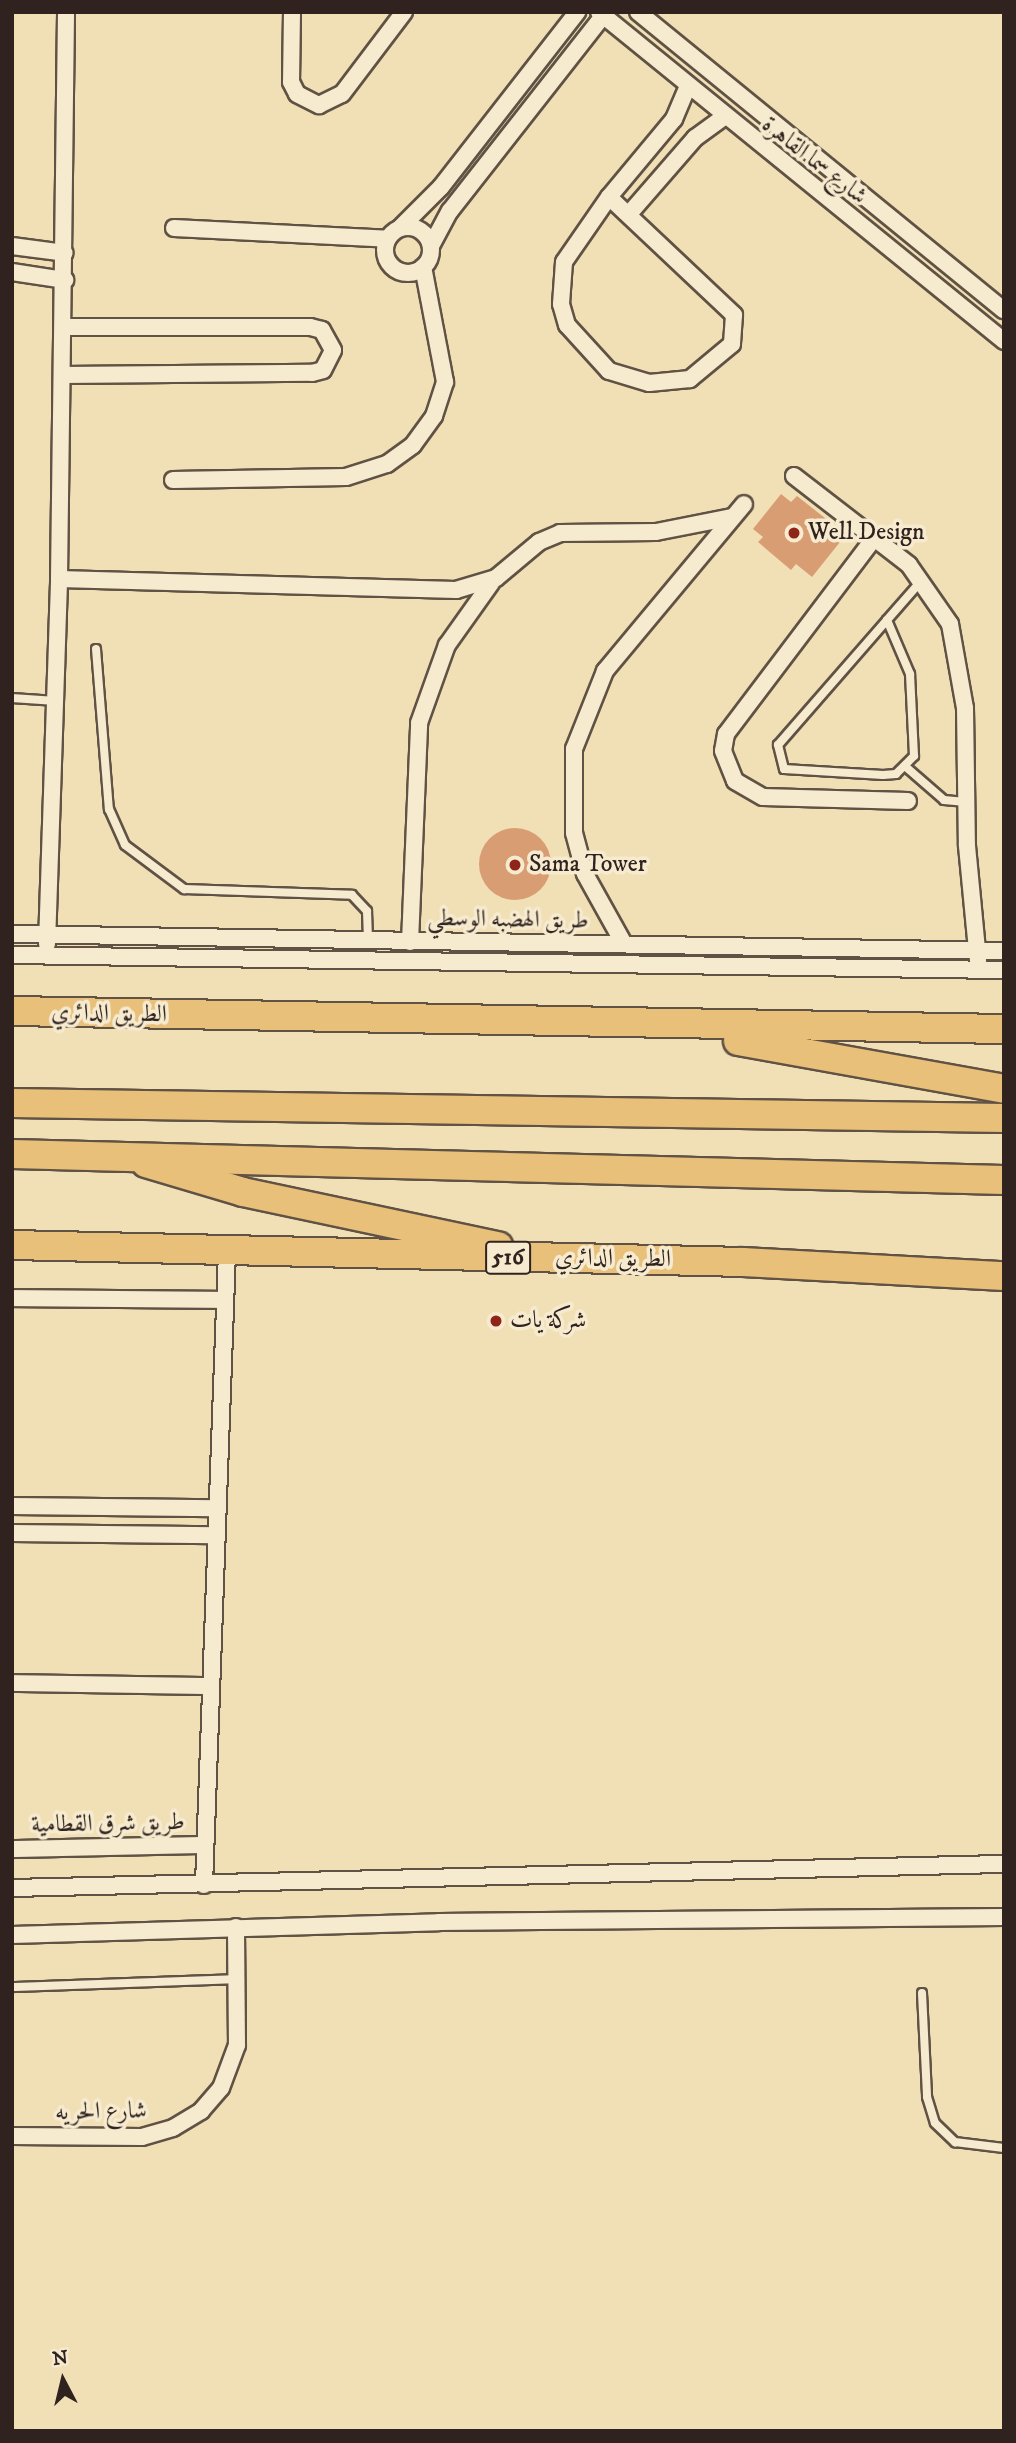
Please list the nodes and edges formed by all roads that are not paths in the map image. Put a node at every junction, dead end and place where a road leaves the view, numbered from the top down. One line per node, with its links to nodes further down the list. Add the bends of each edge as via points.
1 (66, 12): 15 (street)
2 (292, 12): 3 (street, via 291,82 297,94 319,105 342,94)
3 (404, 12)
4 (577, 12): 12 (street, via 441,187)
5 (638, 12): 19 (street, شارع سما القاهرة)
6 (609, 16): 7 (street, شارع سما القاهرة); 14 (street, via 450,211)
7 (687, 88): 8 (street, شارع سما القاهرة); 9 (street, via 674,119)
8 (723, 118): 10 (street, via 695,138); 21 (street, شارع سما القاهرة)
9 (609, 197): 10 (street); 10 (street, via 564,262 561,304 567,325 577,343 609,371 649,383 690,379 732,344 734,315)
10 (629, 214)
11 (174, 229): 12 (street)
12 (394, 234): 14 (street, via 423,232); 16 (street, via 386,255 394,268 409,273)
13 (12, 246): 15 (street)
14 (431, 246): 16 (street)
15 (65, 253): 18 (street)
16 (423, 267): 24 (street, via 445,382 434,416 413,445 387,464 346,477)
17 (12, 272): 18 (street)
18 (65, 280): 20 (street)
19 (1004, 310)
20 (64, 327): 22 (street); 22 (street, via 310,327 322,330 333,350 323,370 312,373)
21 (1004, 341)
22 (63, 375): 29 (street)
23 (794, 476): 27 (street)
24 (173, 480)
25 (744, 504): 26 (street)
26 (732, 517): 28 (street, via 682,529 560,533); 43 (street, via 605,671 574,749 573,833 585,874)
27 (875, 537): 30 (street); 36 (street, via 726,734 723,751 736,781 764,797)
28 (496, 578): 29 (street, via 456,590); 41 (street, via 447,645 419,723)
29 (60, 579): 34 (street)
30 (922, 579): 31 (lane); 37 (street, via 950,624 961,665)
31 (887, 620): 35 (lane, via 915,702 918,744); 35 (lane, via 782,739 777,757 790,772 883,775)
32 (96, 649): 40 (lane, via 109,809 125,845 184,889 352,895 367,911)
33 (12, 698): 34 (lane)
34 (56, 701): 39 (street)
35 (906, 767): 37 (lane, via 944,800)
36 (908, 800)
37 (966, 802): 44 (street)
38 (12, 934): 39 (street, طريق الهضبه الوسطي)
39 (48, 935): 40 (street, طريق الهضبه الوسطي); 47 (street)
40 (368, 941): 41 (street, طريق الهضبه الوسطي)
41 (410, 942): 42 (street, طريق الهضبه الوسطي)
42 (508, 943): 43 (street, طريق الهضبه الوسطي); 48 (street)
43 (624, 944): 44 (street, طريق الهضبه الوسطي)
44 (977, 951): 45 (street, طريق الهضبه الوسطي); 49 (street)
45 (1004, 951)
46 (12, 955): 47 (street, طريق الهضبه الوسطي)
47 (47, 956): 48 (street, طريق الهضبه الوسطي)
48 (508, 964): 49 (street, طريق الهضبه الوسطي)
49 (979, 970): 50 (street, طريق الهضبه الوسطي)
50 (1004, 970)
51 (12, 1012): 52 (highway, الطريق الدائري)
52 (666, 1027): 53 (highway, الطريق الدائري); 54 (highway)
53 (1004, 1029)
54 (1004, 1089)
55 (12, 1103): 56 (highway)
56 (1004, 1118)
57 (12, 1154): 58 (highway, 516)
58 (123, 1155): 59 (highway, 516); 63 (highway, 516, via 243,1192)
59 (1004, 1180)
60 (12, 1245): 61 (highway, الطريق الدائري / 516)
61 (227, 1253): 63 (highway, الطريق الدائري / 516); 67 (street)
62 (1004, 1256): 64 (highway, 516)
63 (550, 1258): 64 (highway, الطريق الدائري / 516)
64 (925, 1270): 65 (highway, الطريق الدائري / 516)
65 (1004, 1276)
66 (12, 1298): 67 (street)
67 (225, 1300): 70 (street)
68 (12, 1506): 69 (street)
69 (57, 1507): 70 (street); 72 (street)
70 (217, 1508): 73 (street)
71 (12, 1533): 72 (street)
72 (56, 1534): 73 (street)
73 (216, 1535): 75 (street)
74 (12, 1683): 75 (street)
75 (211, 1686): 76 (street)
76 (205, 1845): 77 (street, طريق شرق القطامية); 79 (street)
77 (12, 1849)
78 (1004, 1864): 79 (street)
79 (204, 1885): 80 (street)
80 (12, 1888)
81 (1004, 1917): 82 (street)
82 (236, 1927): 83 (street); 84 (street, شارع الحريه)
83 (12, 1935)
84 (236, 1979): 85 (lane); 87 (street, شارع الحريه, via 233,2060 212,2100 188,2120 142,2137)
85 (12, 1987)
86 (922, 1993): 88 (lane, via 927,2097 935,2123 955,2142)
87 (12, 2136)
88 (1004, 2148)

